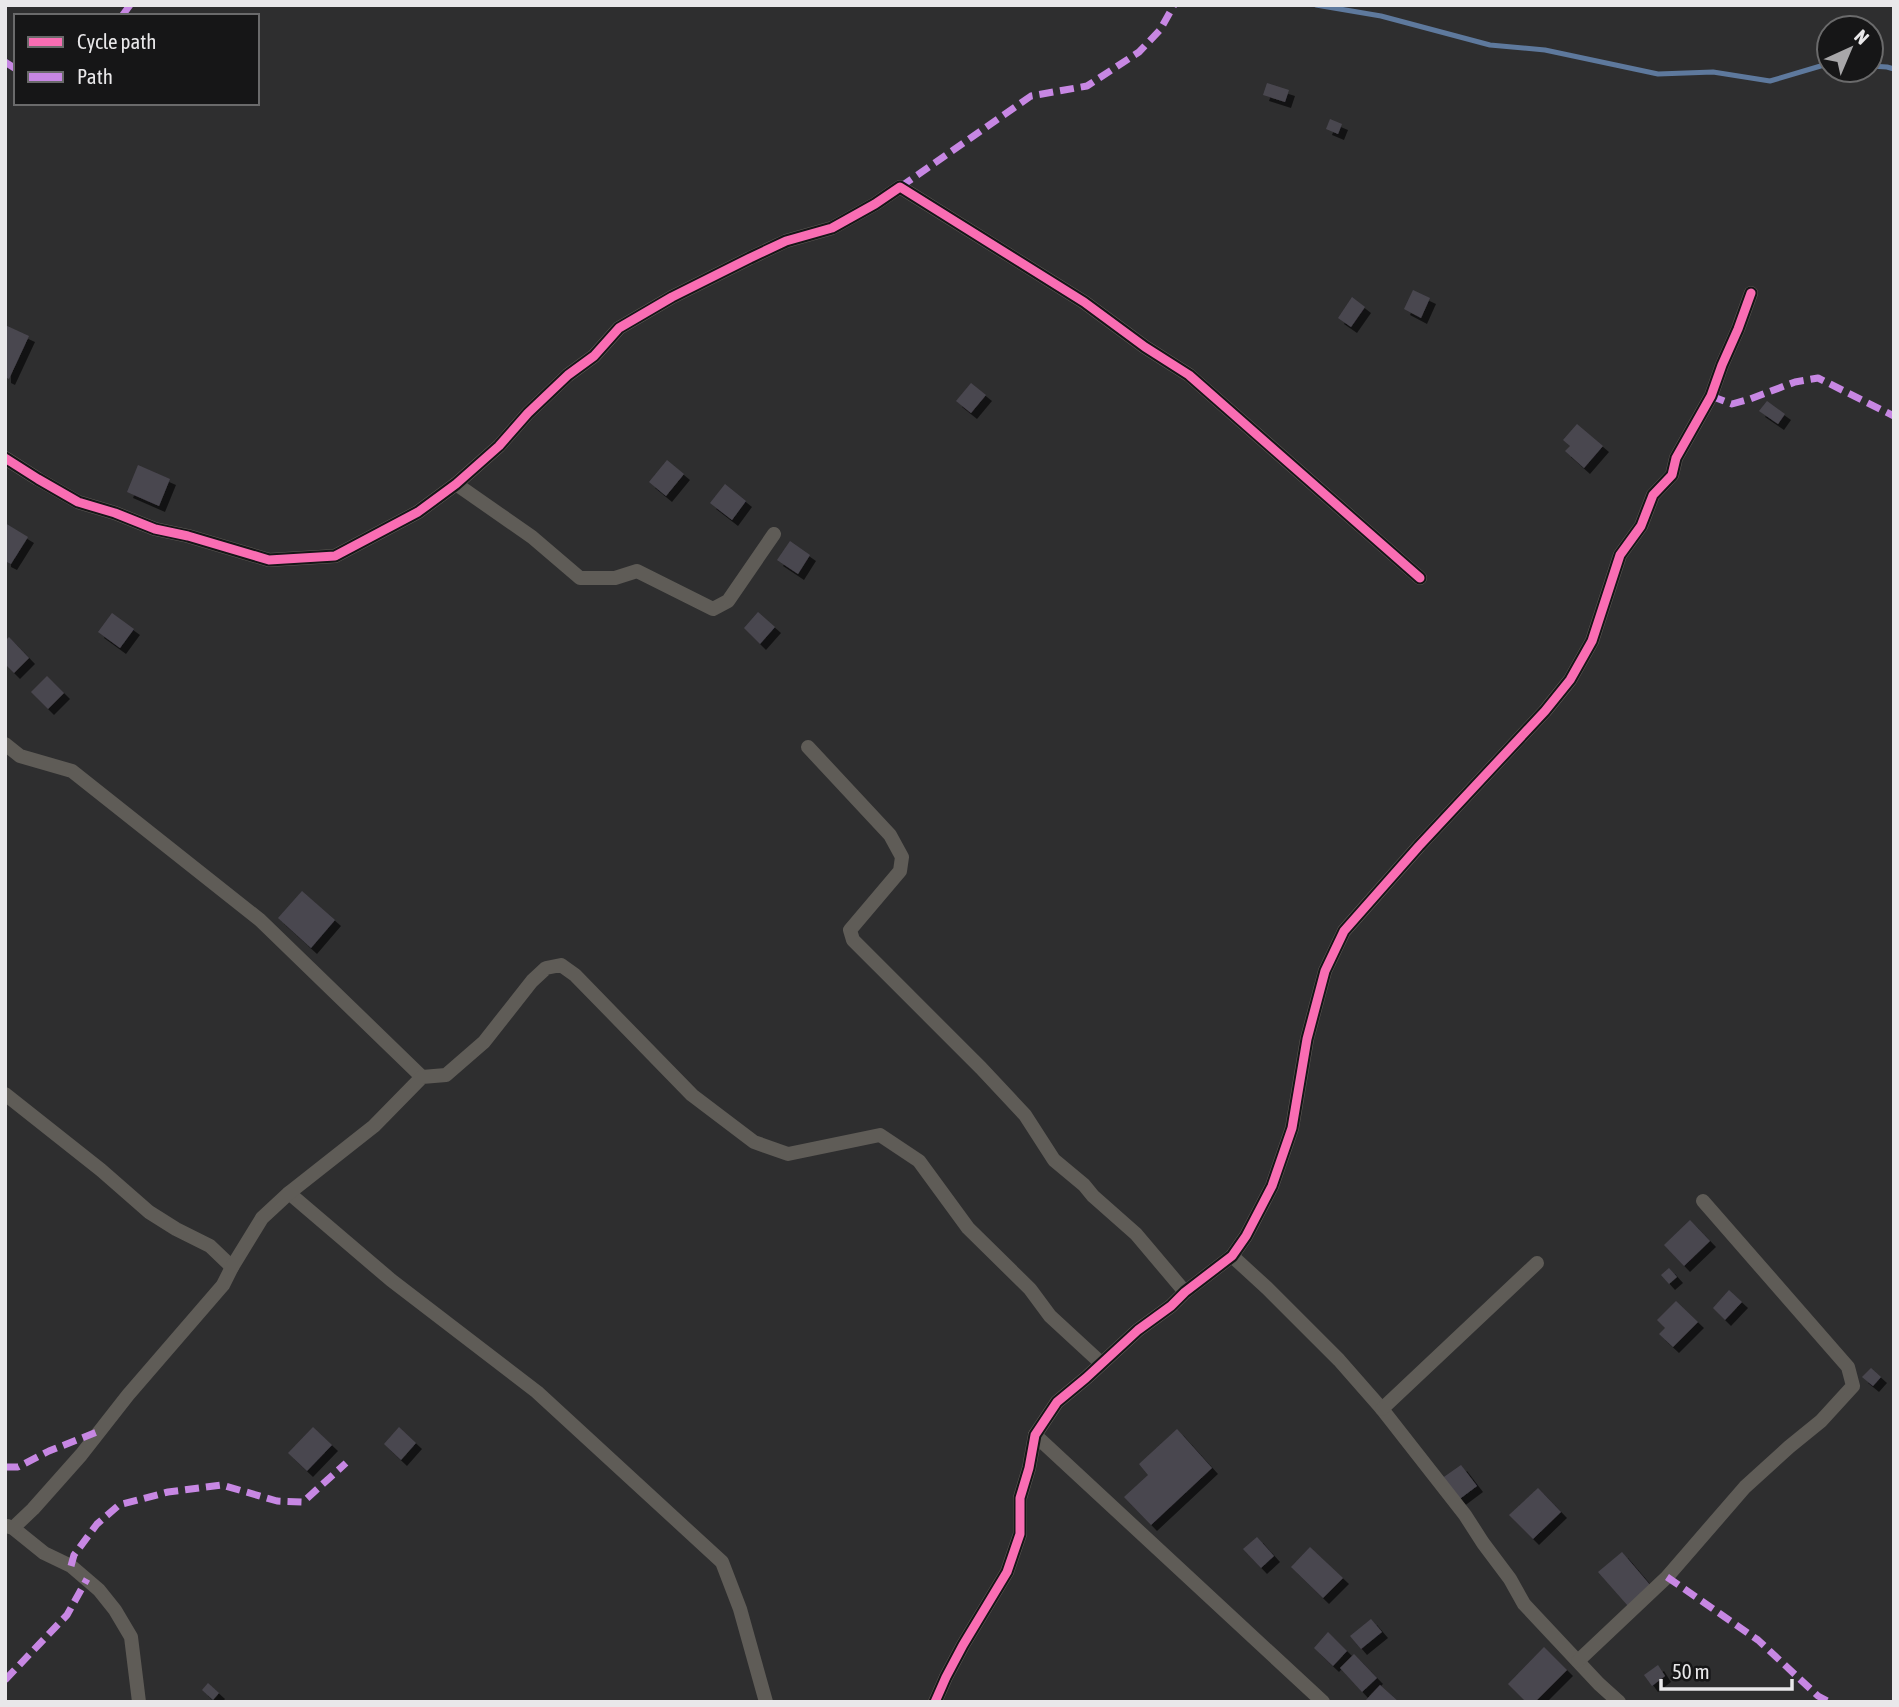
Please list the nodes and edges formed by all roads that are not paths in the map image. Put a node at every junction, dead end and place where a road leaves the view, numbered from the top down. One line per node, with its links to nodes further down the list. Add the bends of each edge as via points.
1 (1751, 293): 12 (street, via 1711,396 1676,458 1672,475 1653,495 1642,526 1620,555 1592,640 1570,680 1344,931 1325,971 1307,1039 1292,1128 1272,1186)
2 (5, 458): 3 (street, via 78,502 155,529 269,559 335,556 418,512)
3 (456, 484): 4 (street, via 533,537 580,578 615,578 637,571 713,609 728,601); 5 (street, via 619,328 786,241 832,228 900,187 1084,302 1189,375)
4 (774, 534)
5 (1420, 578)
6 (5, 744): 8 (street, via 20,756 72,771 260,920)
7 (808, 747): 15 (street, via 890,835 902,857 900,871 850,930 853,940 981,1068 1025,1115 1054,1160 1136,1234)
8 (422, 1077): 10 (street, via 374,1126); 16 (street, via 446,1075 484,1042 532,981 546,968 561,965 692,1095 754,1142 788,1154 880,1135 919,1161 968,1228)
9 (5, 1094): 14 (street, via 149,1212 210,1246)
10 (289, 1193): 14 (street, via 262,1218); 22 (street, via 391,1280 537,1392 722,1562)
11 (1703, 1201): 20 (street, via 1848,1367 1853,1386 1821,1421 1745,1487 1667,1577)
12 (1232, 1256): 15 (street); 17 (street, via 1339,1360)
13 (1537, 1263): 17 (street)
14 (232, 1267): 19 (street, via 199,1315 81,1455 33,1509)
15 (1185, 1292): 16 (street)
16 (1101, 1363): 18 (street, via 1057,1402)
17 (1382, 1409): 20 (street, via 1465,1515 1524,1604)
18 (1035, 1435): 23 (street, via 1020,1498 1020,1534 1007,1572); 24 (street)
19 (9, 1527): 21 (street, via 71,1566 115,1610 131,1637)
20 (1577, 1661): 25 (street)
21 (139, 1702)
22 (766, 1702)
23 (935, 1702)
24 (1323, 1702)
25 (1619, 1702)

